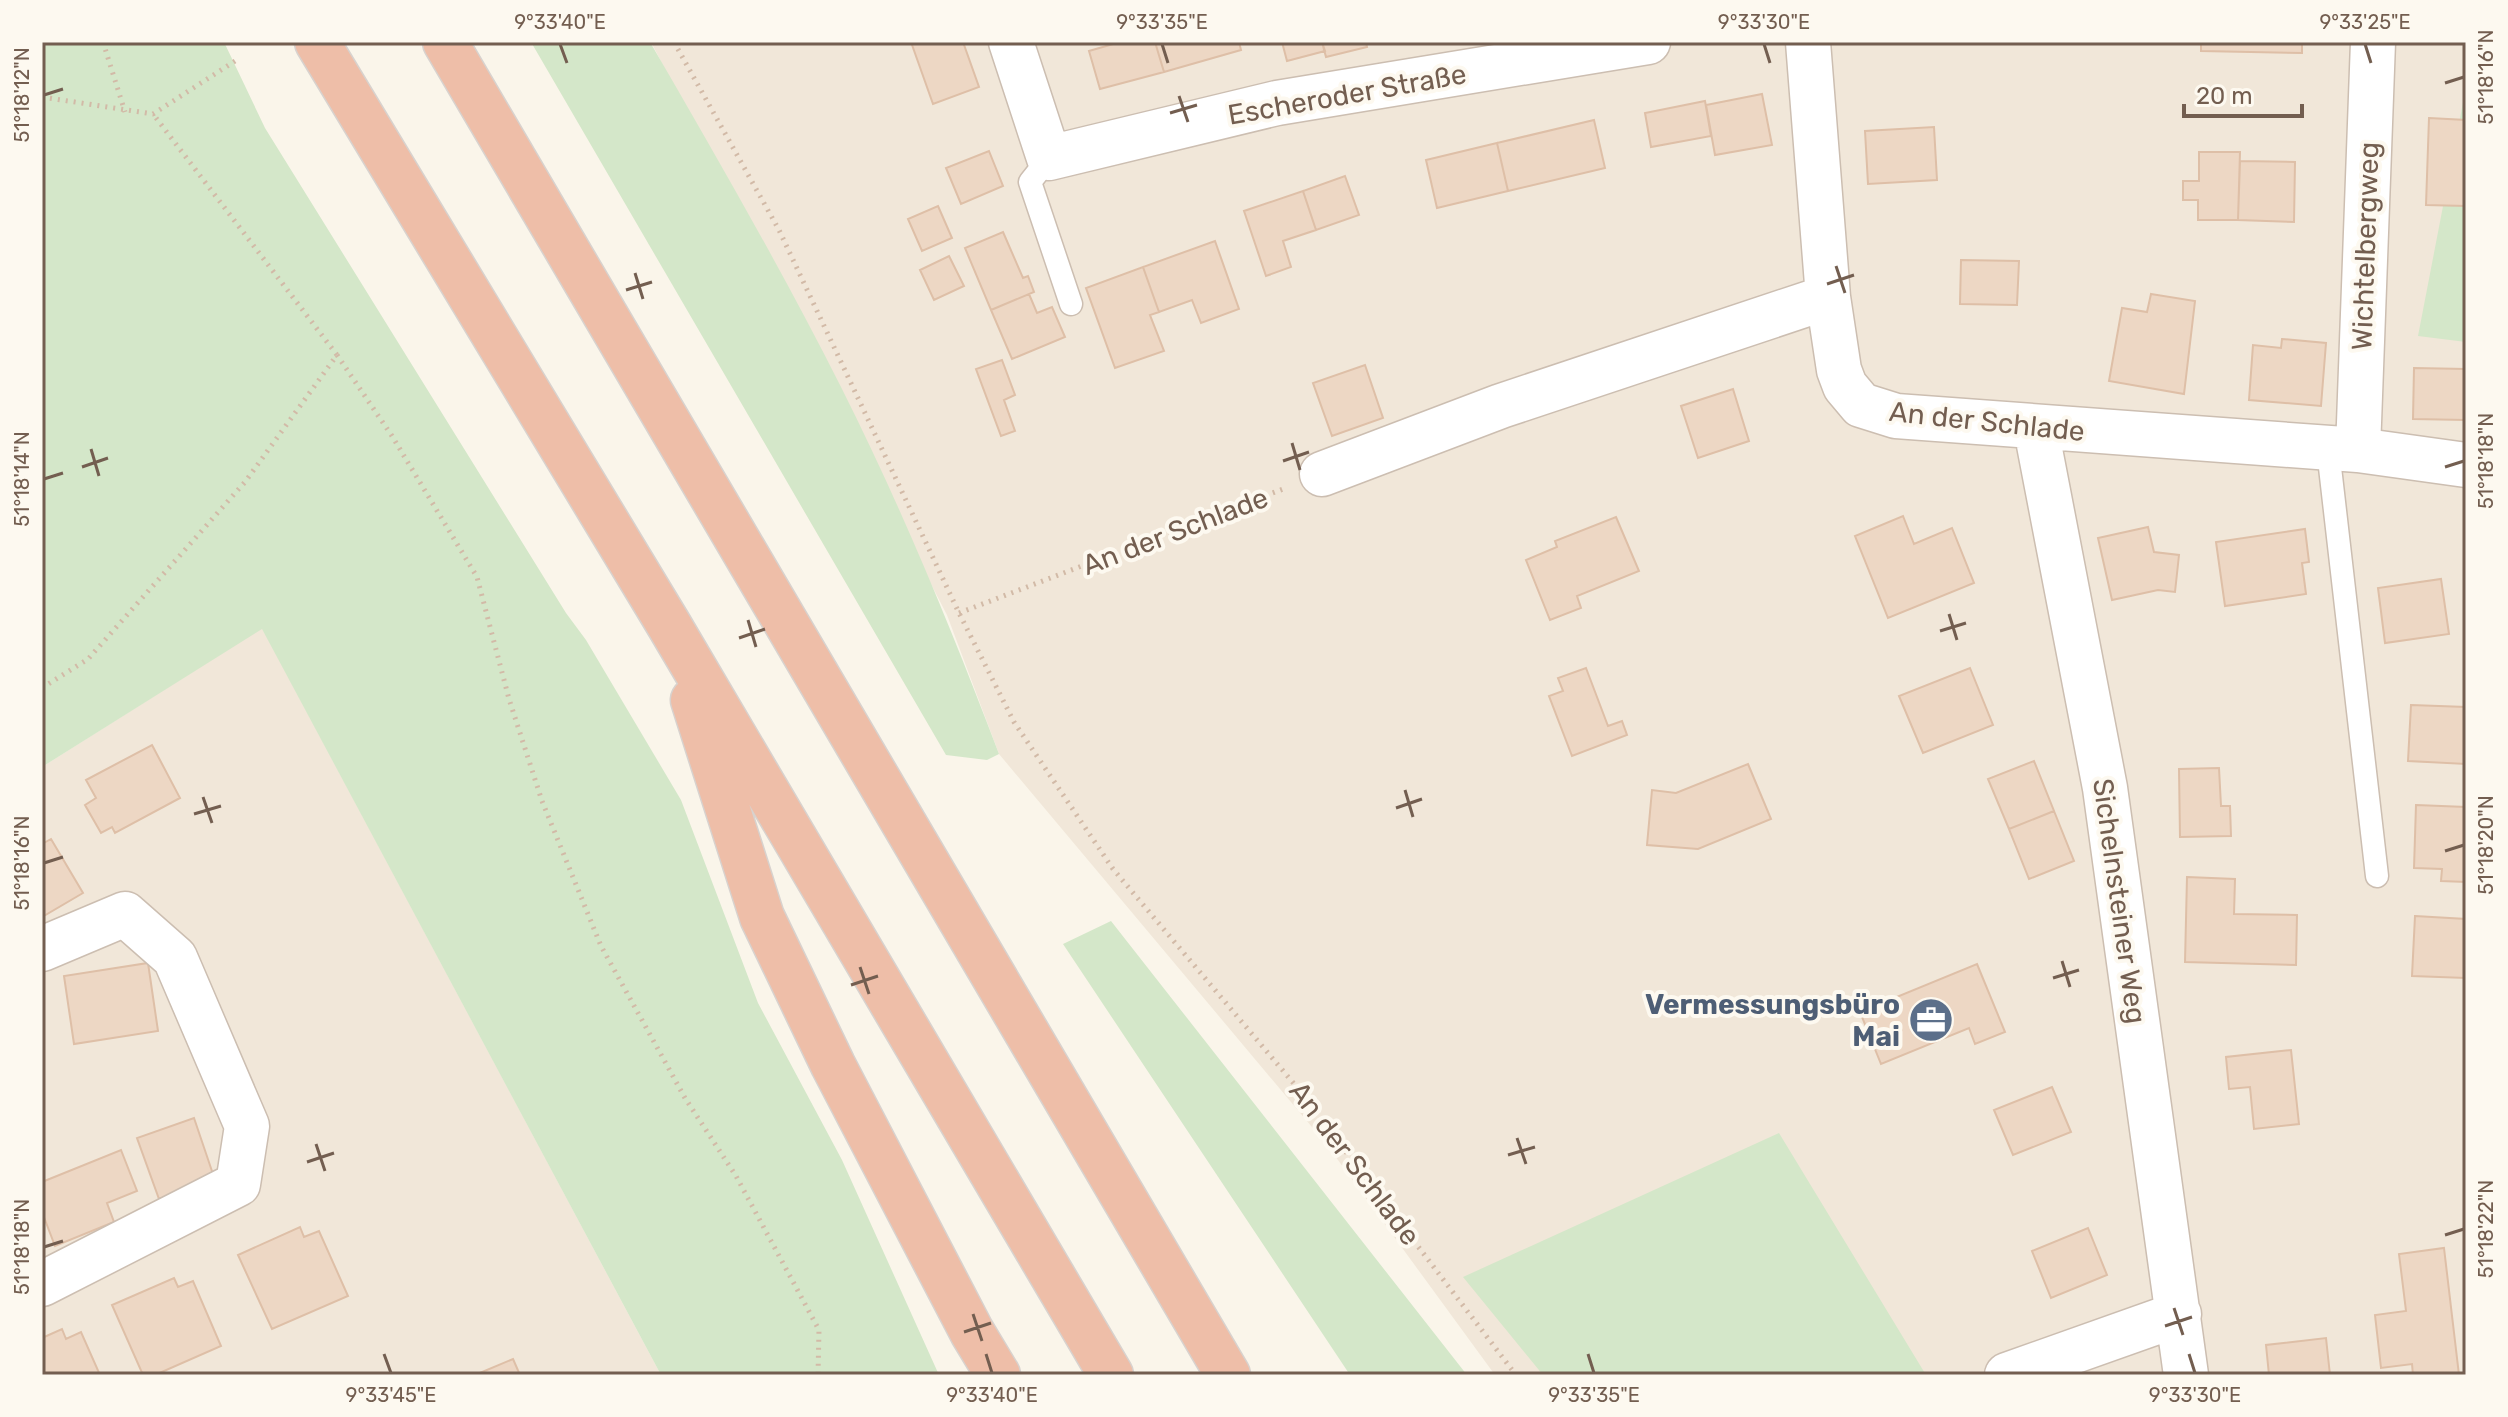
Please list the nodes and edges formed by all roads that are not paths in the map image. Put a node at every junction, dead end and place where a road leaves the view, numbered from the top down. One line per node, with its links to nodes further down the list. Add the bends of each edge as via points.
1 (317, 42): 14 (highway)
2 (445, 42): 17 (highway)
3 (1011, 42): 7 (street)
4 (1648, 42): 7 (street, Escheroder Straße, via 1277,103)
5 (1808, 42): 8 (street, An der Schlade)
6 (2373, 42): 11 (street, Wichtelbergweg)
7 (1049, 158): 9 (lane, via 1030,182)
8 (1828, 297): 10 (street, An der Schlade, via 1839,370 1861,405 1896,416); 13 (street, via 1501,406)
9 (1071, 304)
10 (2036, 429): 11 (street, An der Schlade); 19 (street, Sichelnsteiner Weg, via 2105,788)
11 (2343, 450): 12 (street, An der Schlade); 15 (lane)
12 (2466, 465)
13 (1322, 474)
14 (669, 625): 20 (highway, via 762,917 833,1065); 21 (highway)
15 (2377, 876)
16 (42, 949): 18 (street, via 125,914 175,958 247,1126 238,1184)
17 (1081, 1123): 22 (highway); 23 (highway)
18 (42, 1284)
19 (2179, 1314): 24 (street); 25 (street, Sichelnsteiner Weg)
20 (998, 1375)
21 (1111, 1375)
22 (1228, 1375)
23 (1262, 1375)
24 (2007, 1375)
25 (2186, 1375)

